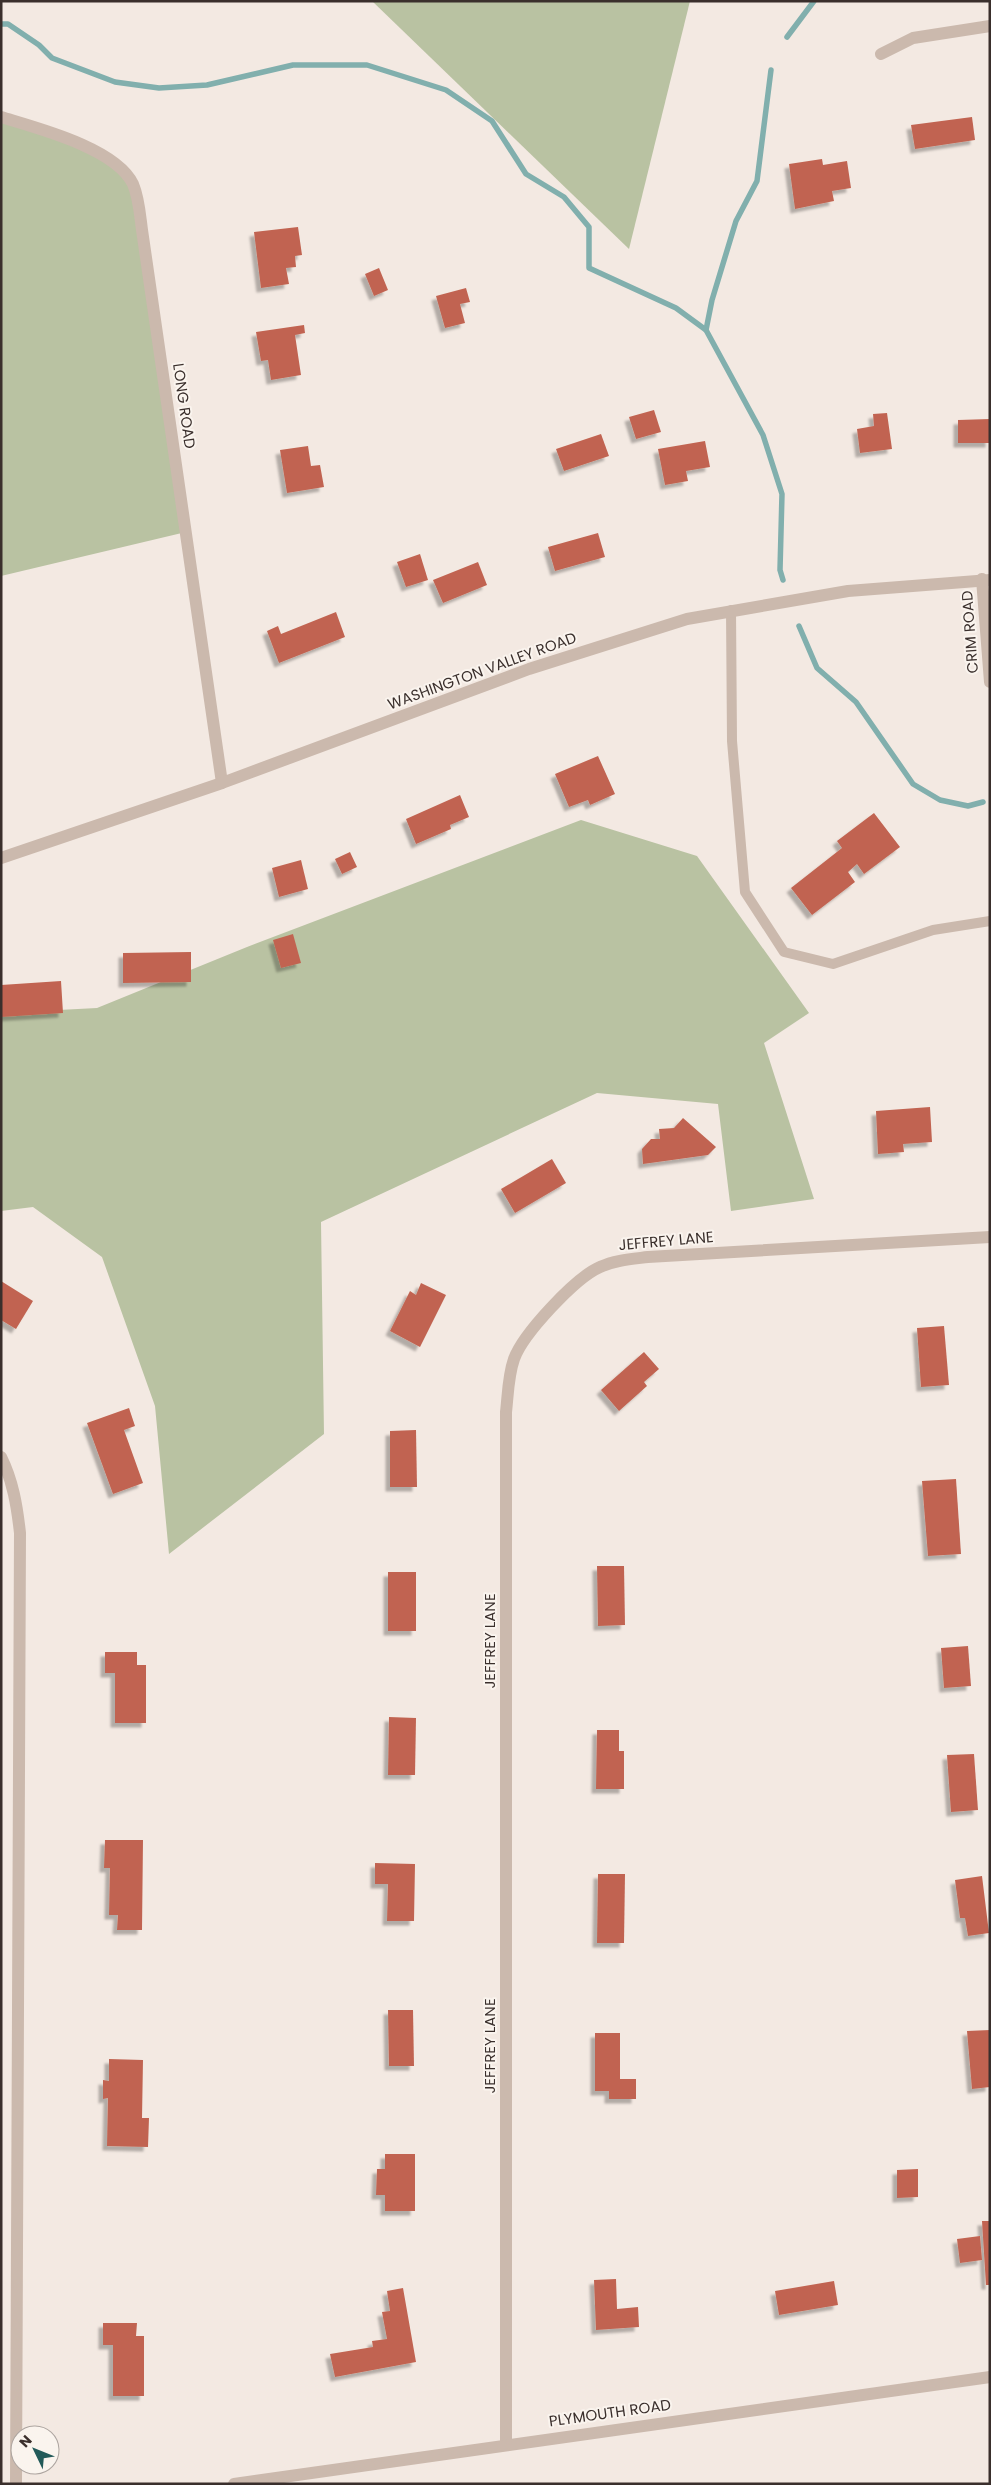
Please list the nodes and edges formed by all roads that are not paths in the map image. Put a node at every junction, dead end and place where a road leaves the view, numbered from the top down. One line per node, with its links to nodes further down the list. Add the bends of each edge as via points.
1 (990, 26): 2 (street, via 913,38)
2 (881, 54)
3 (1, 117): 7 (street, LONG ROAD, via 83,145 121,167 133,184)
4 (986, 580): 5 (street, WASHINGTON VALLEY ROAD, via 848,591); 6 (street, CRIM ROAD)
5 (731, 610): 7 (street, WASHINGTON VALLEY ROAD, via 687,619 529,669); 9 (lane, via 732,741 745,892 784,952 833,964 933,930)
6 (990, 682)
7 (222, 783): 8 (street, WASHINGTON VALLEY ROAD)
8 (1, 858)
9 (990, 920)
10 (990, 1237): 13 (street, JEFFREY LANE, via 617,1261 599,1267 577,1281 525,1339 514,1358 506,1412)
11 (1, 1457): 14 (street, via 10,1474 20,1533)
12 (990, 2377): 13 (street, PLYMOUTH ROAD)
13 (506, 2444): 15 (street, PLYMOUTH ROAD)
14 (16, 2484)
15 (234, 2484)

